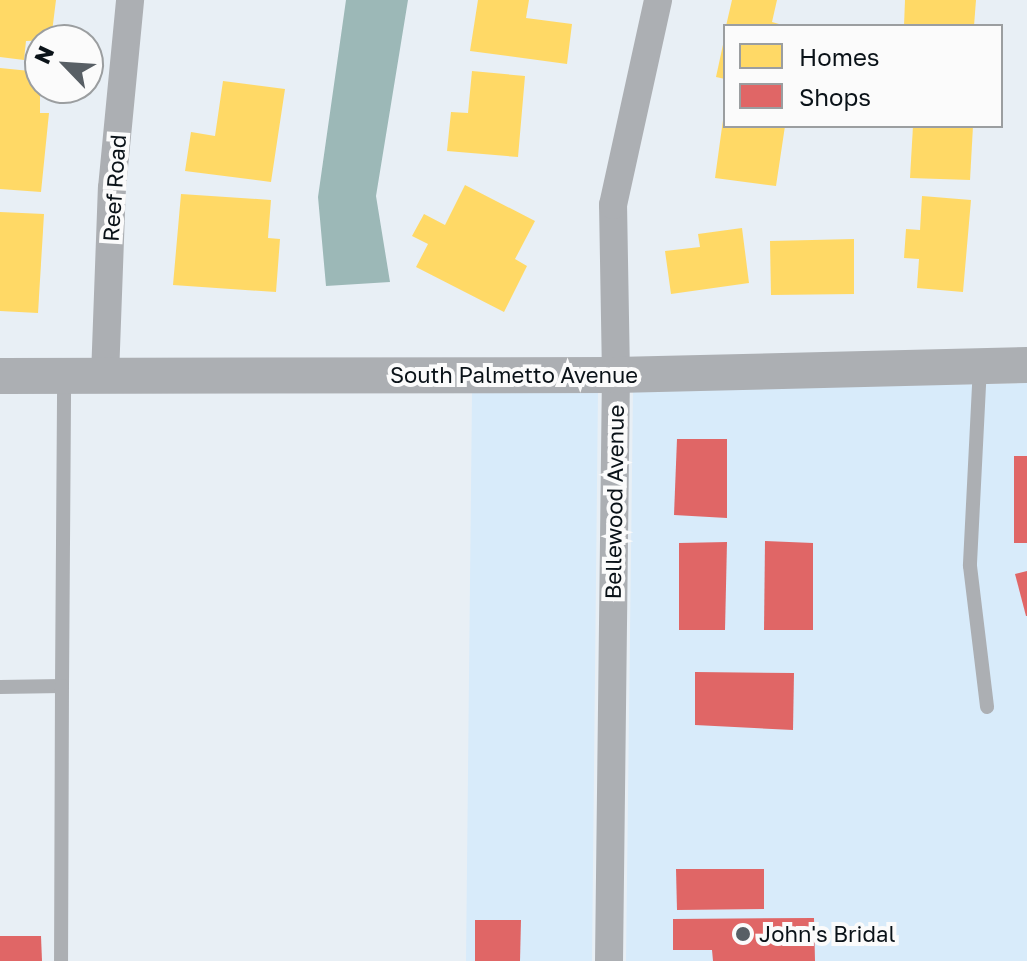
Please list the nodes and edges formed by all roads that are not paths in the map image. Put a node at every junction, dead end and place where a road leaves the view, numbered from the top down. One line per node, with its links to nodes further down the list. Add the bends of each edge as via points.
1 (130, 0): 8 (street, Reef Road, via 112,188)
2 (658, 0): 5 (street, Bellewood Avenue, via 613,205)
3 (1027, 365): 4 (street, South Palmetto Avenue)
4 (980, 366): 5 (street, South Palmetto Avenue); 11 (lane, via 970,566)
5 (616, 375): 8 (street, South Palmetto Avenue); 13 (street, Bellewood Avenue)
6 (0, 376): 7 (street, South Palmetto Avenue)
7 (64, 376): 8 (street, South Palmetto Avenue); 9 (lane)
8 (105, 376)
9 (62, 686): 10 (lane); 12 (lane)
10 (0, 687)
11 (987, 707)
12 (61, 961)
13 (609, 961)

